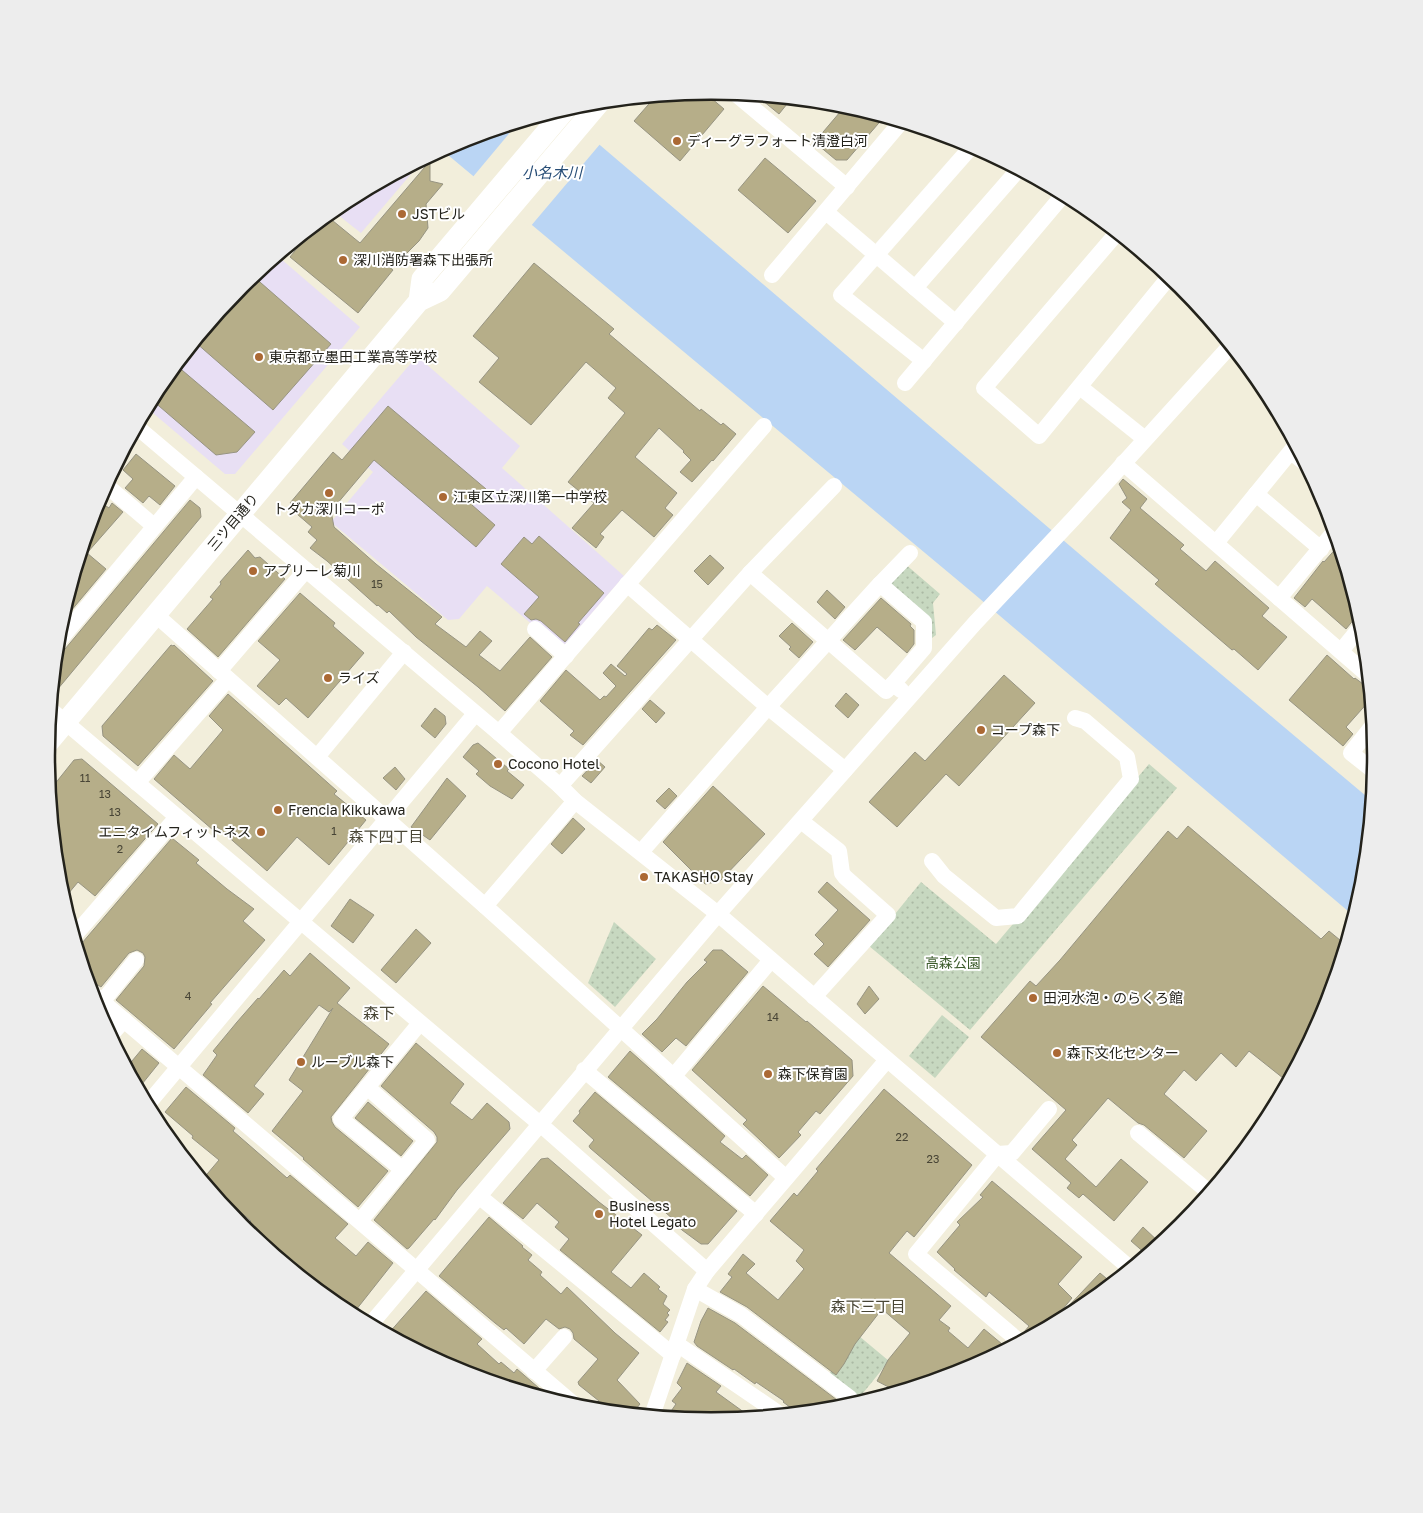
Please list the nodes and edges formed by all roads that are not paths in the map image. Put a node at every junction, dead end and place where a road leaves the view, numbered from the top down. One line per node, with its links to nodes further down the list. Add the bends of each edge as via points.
1 (744, 101): 7 (street)
2 (592, 112): 15 (main road, 三ツ目通り, via 440,290)
3 (558, 119): 15 (main road, 三ツ目通り, via 422,279)
4 (897, 127): 7 (street)
5 (968, 152): 11 (street)
6 (1014, 174): 14 (street)
7 (847, 187): 9 (street)
8 (1059, 200): 16 (street)
9 (826, 212): 11 (street); 12 (street)
10 (1113, 238): 20 (street, via 984,388 1039,436)
11 (876, 256): 14 (street); 18 (street, via 841,295)
12 (772, 275)
13 (1165, 282): 20 (street)
14 (915, 288): 16 (street)
15 (419, 301): 30 (main road, 三ツ目通り)
16 (956, 323): 18 (street)
17 (1226, 350): 23 (street)
18 (924, 361): 19 (street)
19 (905, 383)
20 (1080, 386): 23 (street)
21 (764, 426): 38 (street)
22 (142, 431): 26 (street)
23 (1145, 439): 25 (street)
24 (1292, 450): 29 (street)
25 (1123, 463): 33 (street); 53 (street)
26 (196, 477): 30 (street); 31 (street)
27 (834, 486): 37 (street)
28 (112, 490): 31 (street)
29 (1256, 494): 33 (street); 34 (street)
30 (240, 514): 36 (street); 41 (main road, 三ツ目通り)
31 (154, 526): 43 (street)
32 (1330, 537): 34 (street)
33 (1216, 543): 40 (street)
34 (1321, 549): 40 (street)
35 (910, 553): 39 (street)
36 (306, 570): 47 (street); 51 (street)
37 (750, 573): 45 (street); 46 (street)
38 (627, 584): 45 (street); 49 (street)
39 (880, 584): 46 (street); 52 (street, via 924,622 924,648)
40 (1279, 598): 48 (street)
41 (156, 615): 51 (street); 56 (main road, 三ツ目通り)
42 (536, 628): 49 (street)
43 (67, 632)
44 (1356, 633): 48 (street)
45 (691, 640): 54 (street); 63 (street)
46 (828, 641): 52 (street, via 886,691); 54 (street)
47 (404, 652): 55 (street); 59 (street)
48 (1340, 652): 50 (street)
49 (566, 656): 58 (street)
50 (1362, 670)
51 (223, 675): 59 (street); 62 (street)
52 (893, 684): 53 (street)
53 (910, 698): 61 (street)
54 (768, 707): 61 (street); 68 (street)
55 (475, 714): 58 (street); 66 (street)
56 (58, 716): 62 (street)
57 (1367, 732): 60 (street, via 1351,753)
58 (499, 733): 63 (street)
59 (317, 757): 66 (street)
60 (1368, 766)
61 (845, 770): 67 (street)
62 (138, 783): 65 (street)
63 (560, 786): 64 (street)
64 (575, 801): 68 (street); 70 (street)
65 (177, 818): 72 (street); 73 (street)
66 (386, 819): 70 (street); 72 (street)
67 (801, 821): 71 (street); 77 (street, via 838,851 845,877 888,915)
68 (641, 852): 71 (street)
69 (932, 861): 69 (street, via 944,876 996,918 1018,916 1131,779 1127,757 1085,721 1075,718 1080,727 1120,761 1122,779 1013,909 996,910 949,870)
70 (485, 906): 82 (street)
71 (718, 914): 75 (street); 82 (street)
72 (302, 923): 80 (street); 84 (street)
73 (78, 931)
74 (136, 960): 76 (street)
75 (771, 960): 77 (street); 86 (street)
76 (100, 994)
77 (814, 997): 83 (street)
78 (103, 1002): 79 (street)
79 (124, 1020): 81 (street); 84 (street)
80 (420, 1023): 87 (street); 90 (street)
81 (115, 1030)
82 (620, 1030): 85 (street); 86 (street)
83 (887, 1060): 92 (street); 94 (street)
84 (180, 1067): 88 (street); 98 (street)
85 (584, 1070): 90 (street); 97 (street)
86 (673, 1077): 94 (street)
87 (367, 1087): 93 (street, via 427,1140); 93 (street, via 341,1118)
88 (152, 1100)
89 (1049, 1109): 92 (street, via 1012,1153)
90 (540, 1124): 96 (street); 101 (street)
91 (1138, 1133): 95 (street)
92 (998, 1154): 99 (street); 105 (street, via 916,1254)
93 (403, 1170): 98 (street)
94 (786, 1178): 97 (street)
95 (1205, 1189)
96 (480, 1197): 100 (street); 106 (street)
97 (756, 1214): 101 (street)
98 (360, 1221): 100 (street)
99 (1126, 1265)
100 (416, 1270): 103 (street); 107 (street)
101 (707, 1270): 102 (street)
102 (695, 1289): 106 (street); 109 (street, via 742,1314)
103 (375, 1320)
104 (564, 1337): 107 (street)
105 (1015, 1338)
106 (675, 1350): 110 (street); 111 (street)
107 (534, 1371): 108 (street)
108 (563, 1396)
109 (850, 1398)
110 (654, 1410)
111 (773, 1410)

